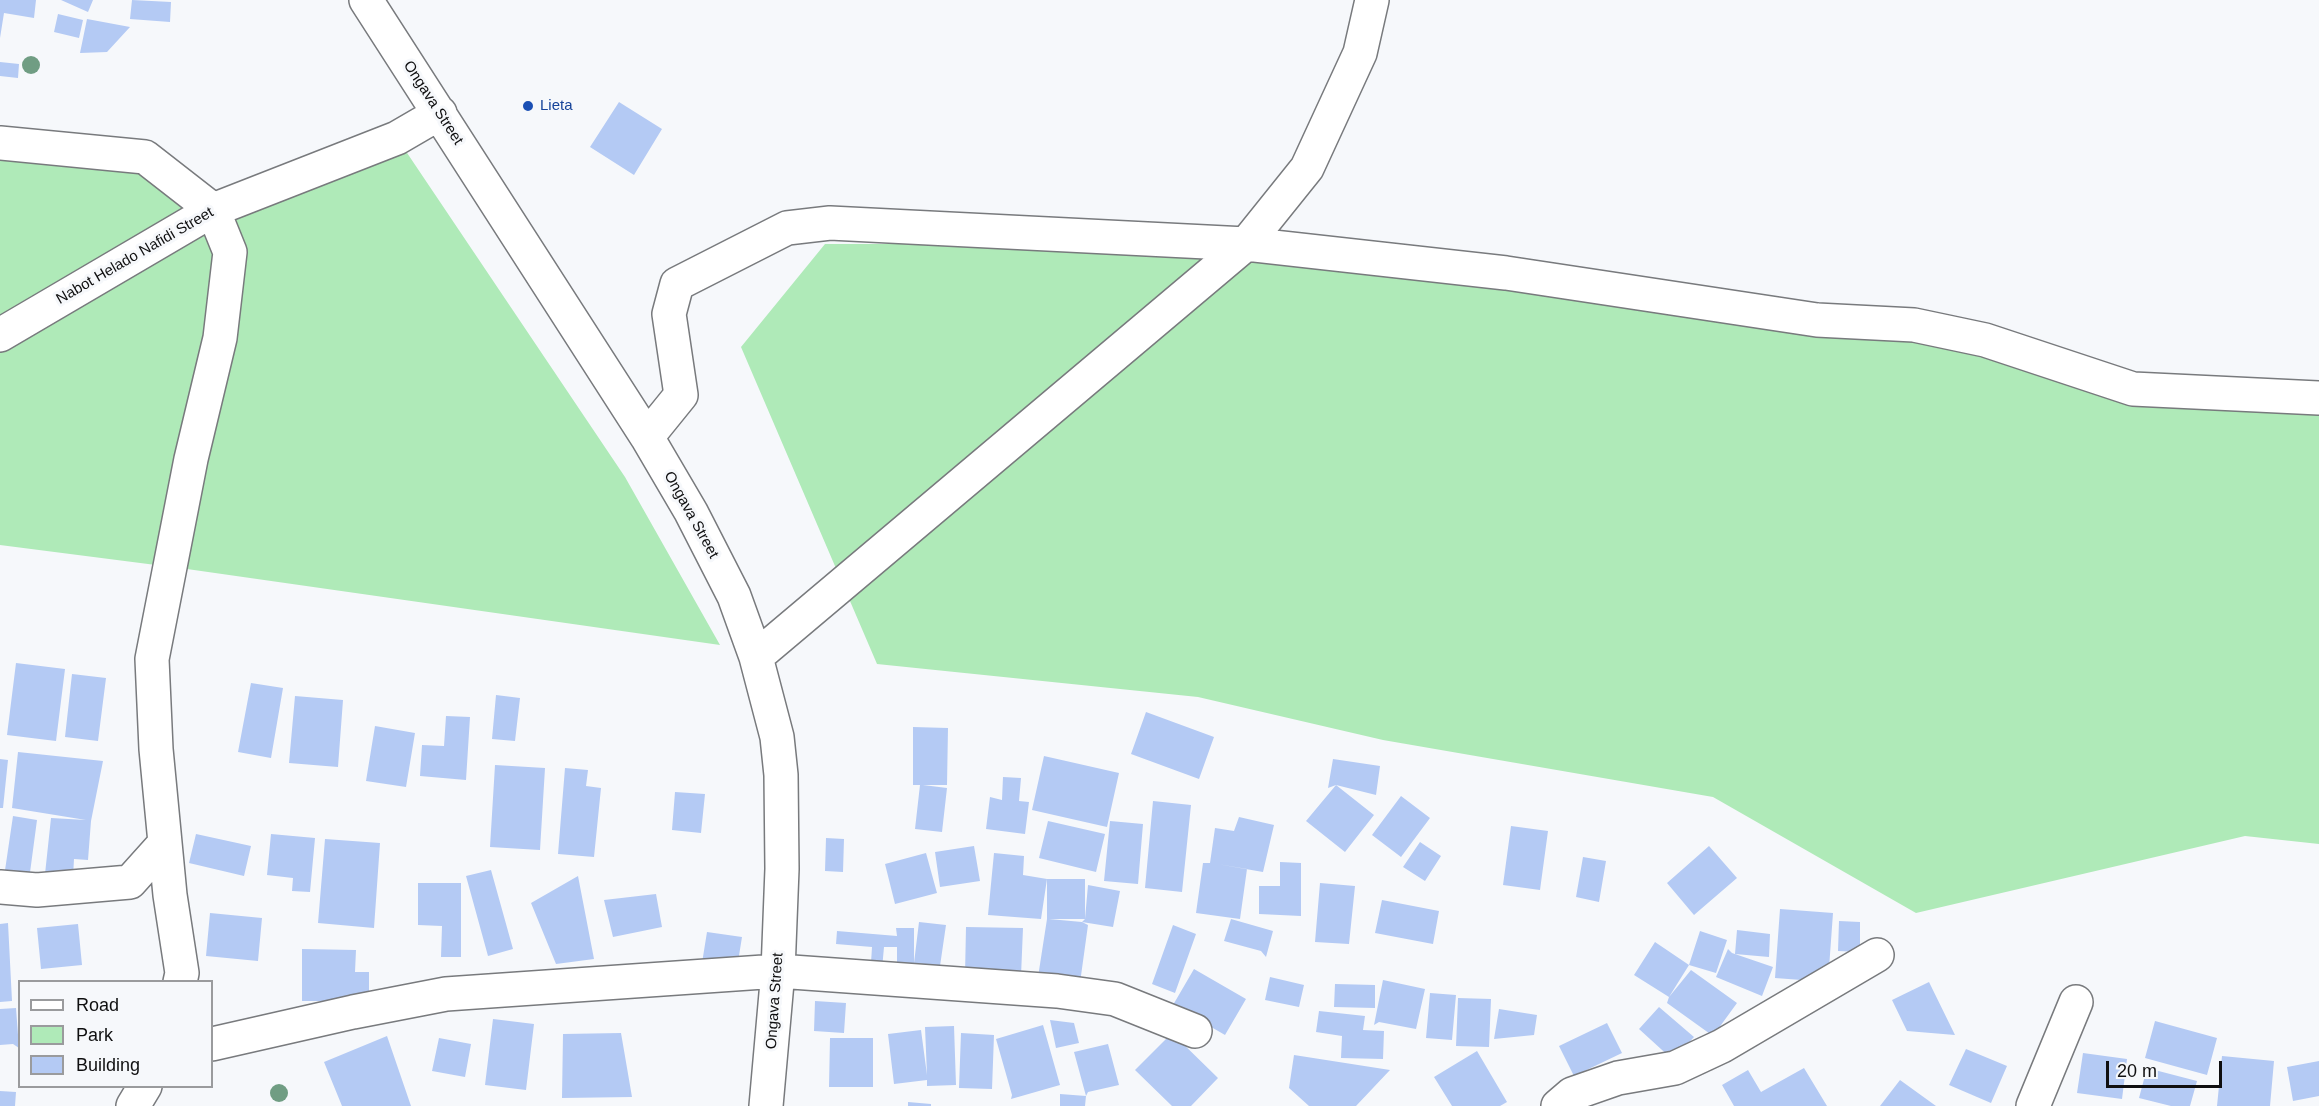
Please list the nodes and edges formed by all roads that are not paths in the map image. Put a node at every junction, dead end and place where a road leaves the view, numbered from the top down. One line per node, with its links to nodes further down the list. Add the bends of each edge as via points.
1 (366, 0): 3 (street, Ongava Street)
2 (1372, 0): 6 (street, via 1360,53 1307,168)
3 (440, 113): 5 (street, Nabot Helado Nafidi Street, via 397,138); 9 (street, Ongava Street)
4 (0, 143): 5 (street, via 145,157)
5 (213, 210): 7 (street, Nabot Helado Nafidi Street); 11 (street, via 230,252 220,338 191,459 152,659)
6 (1246, 244): 8 (street, via 1506,273 1817,320 1914,325 1985,340 2133,389); 9 (street, via 894,225 830,223 787,228 677,284 669,314 681,395); 10 (street)
7 (0, 335)
8 (2319, 398)
9 (647, 437): 10 (street, Ongava Street, via 734,596)
10 (756, 657): 14 (street, Ongava Street, via 777,737 781,775)
11 (165, 843): 12 (street, via 130,882 37,890); 15 (street)
12 (0, 887)
13 (1877, 955): 22 (street, via 1722,1046 1675,1068 1618,1078 1572,1094)
14 (778, 971): 17 (street, via 1058,991 1115,999); 18 (street, via 446,994); 21 (street, Ongava Street)
15 (180, 980)
16 (2076, 1002): 23 (street)
17 (1195, 1031)
18 (213, 1044)
19 (144, 1088): 20 (street)
20 (133, 1106)
21 (766, 1106)
22 (1558, 1106)
23 (2033, 1106)

